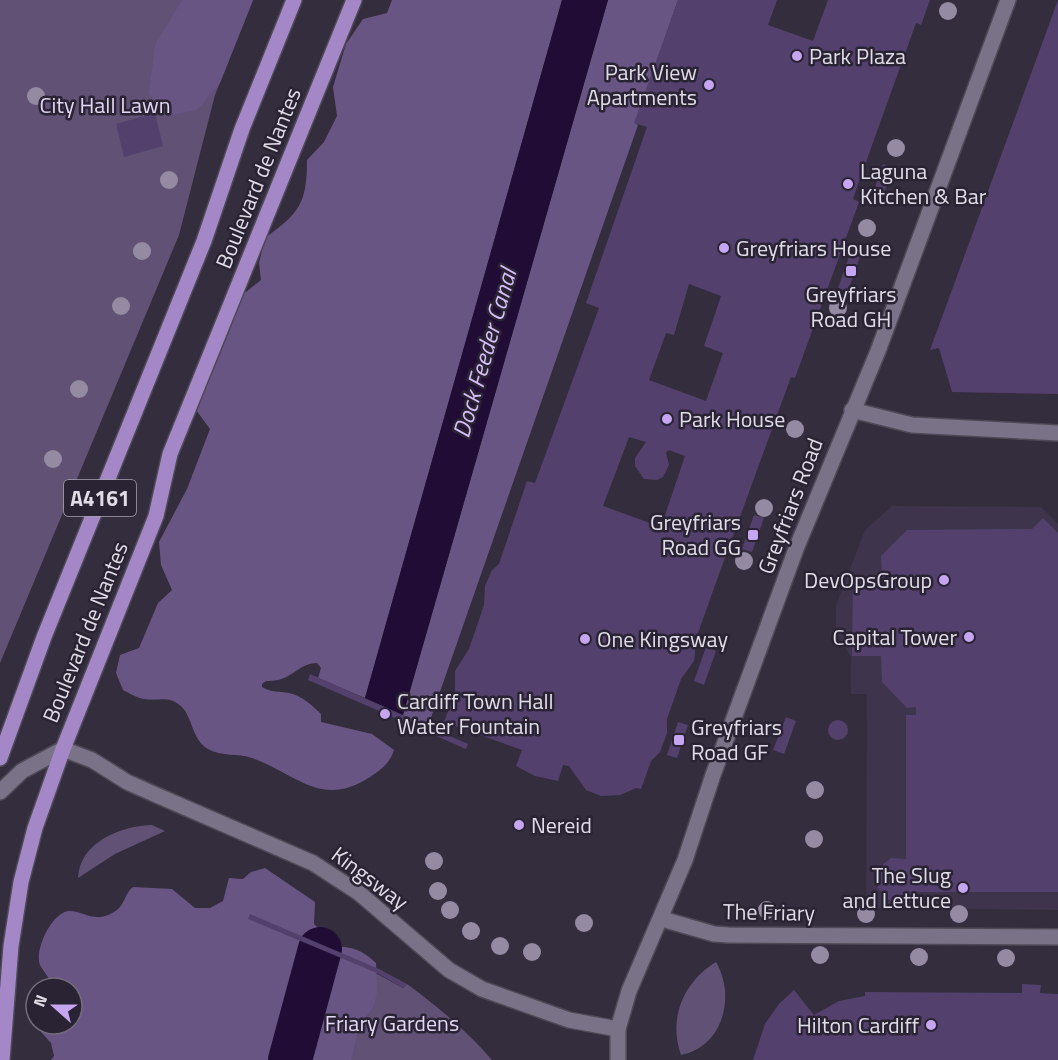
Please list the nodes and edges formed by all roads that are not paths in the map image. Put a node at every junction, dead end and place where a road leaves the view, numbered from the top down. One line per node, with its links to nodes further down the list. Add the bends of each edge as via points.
1 (294, 0): 7 (main road, Boulevard de Nantes / A4161, via 242,129 204,241 44,637)
2 (354, 0): 6 (main road, Boulevard de Nantes / A4161, via 170,454 156,516)
3 (1008, 0): 4 (street, Greyfriars Road, via 894,309)
4 (852, 410): 5 (street, via 912,425); 9 (street, Greyfriars Road, via 796,549)
5 (1058, 433)
6 (63, 749): 8 (street, via 22,771); 11 (street, Kingsway, via 92,760 154,795 313,863 359,893 449,970 482,989 569,1020); 12 (main road, Boulevard de Nantes / A4161, via 21,882 11,946)
7 (0, 758)
8 (0, 792)
9 (662, 919): 10 (street, The Friary, via 728,935); 11 (street, Greyfriars Road, via 629,991)
10 (1058, 937)
11 (618, 1029): 13 (street)
12 (2, 1060)
13 (618, 1060)

